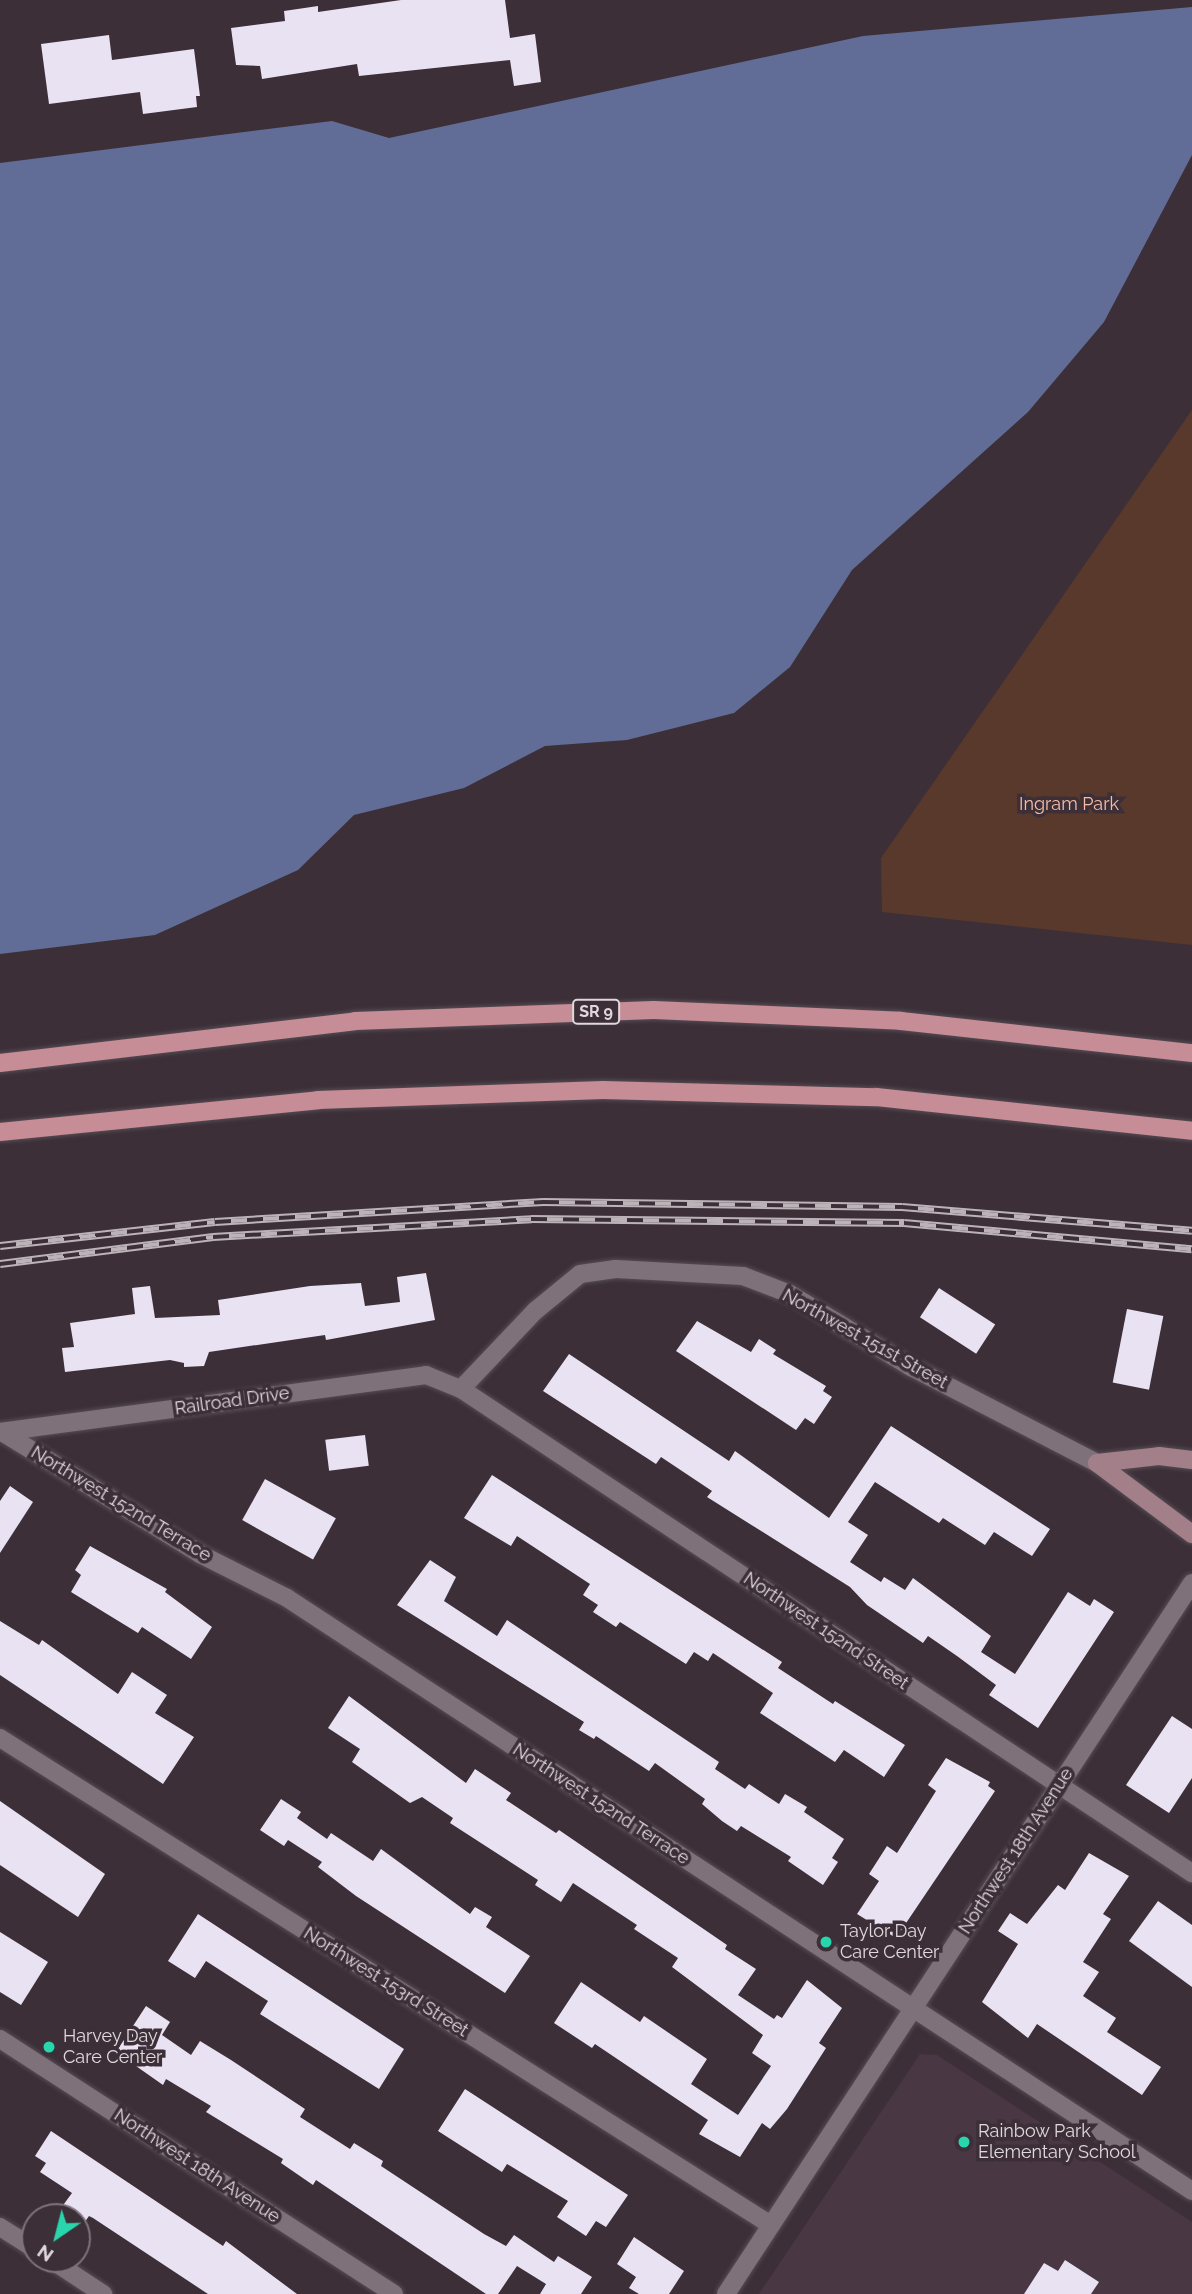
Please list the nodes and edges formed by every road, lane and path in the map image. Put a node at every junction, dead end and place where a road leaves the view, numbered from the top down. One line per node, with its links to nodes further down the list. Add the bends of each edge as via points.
1 (1192, 1053): 2 (main road, SR 9, via 901,1021 654,1010 355,1021)
2 (0, 1063)
3 (1192, 1130): 4 (main road, via 876,1097 603,1090 318,1100)
4 (0, 1132)
5 (461, 1389): 6 (street, Railroad Drive, via 426,1375); 8 (street, Northwest 151st Street, via 534,1311 580,1274 616,1269 743,1276 790,1294 911,1367); 12 (street, Northwest 152nd Street)
6 (1, 1432): 14 (street, Northwest 152nd Terrace, via 200,1554 287,1598)
7 (1192, 1460): 8 (street, via 1159,1456)
8 (1097, 1464): 9 (street, Northwest 151st Street)
9 (1192, 1534)
10 (1192, 1583): 12 (street, Northwest 18th Avenue)
11 (0, 1738): 17 (street, Northwest 153rd Street)
12 (1058, 1785): 13 (street, Northwest 152nd Street); 14 (street, Northwest 18th Avenue)
13 (1192, 1873)
14 (914, 2009): 16 (street, Northwest 152nd Terrace); 17 (street, Northwest 18th Avenue)
15 (0, 2039): 22 (street, Northwest 18th Avenue)
16 (1192, 2191)
17 (771, 2225): 23 (street, Northwest 18th Avenue)
18 (0, 2227): 19 (street)
19 (21, 2240)
20 (71, 2273): 21 (street)
21 (103, 2294)
22 (394, 2294)
23 (726, 2294)

